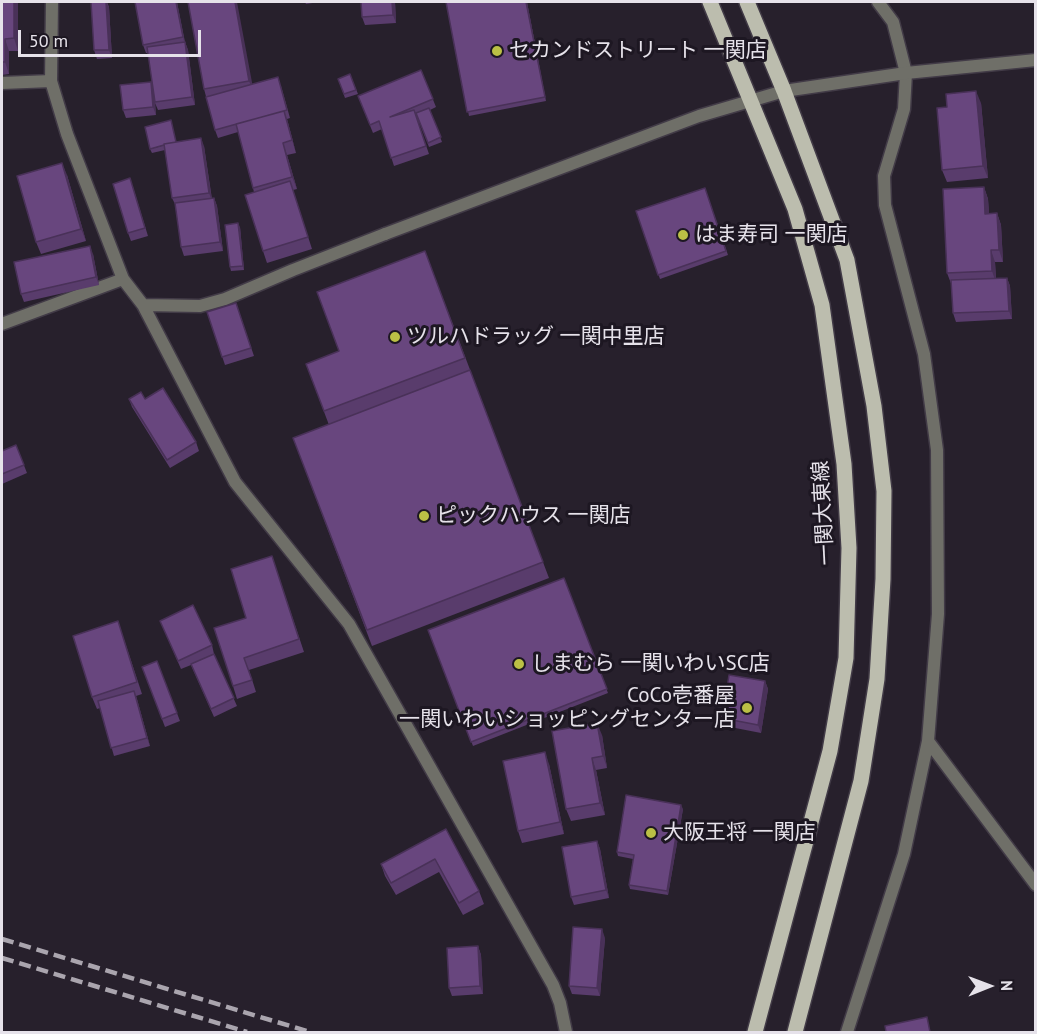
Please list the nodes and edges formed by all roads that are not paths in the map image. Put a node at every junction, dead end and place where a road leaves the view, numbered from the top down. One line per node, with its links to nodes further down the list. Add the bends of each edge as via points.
1 (52, 2): 7 (street)
2 (710, 2): 10 (main road, 一関大東線)
3 (747, 2): 9 (main road)
4 (878, 2): 6 (street, via 893,22)
5 (1035, 60): 6 (street)
6 (906, 73): 9 (street); 14 (street, via 904,110 884,176 885,205 924,354 937,450 938,614)
7 (51, 81): 8 (street); 11 (street, via 67,134)
8 (2, 84)
9 (784, 91): 10 (street); 18 (main road, via 847,260 874,406 884,491 877,679 861,781)
10 (752, 101): 12 (street, via 668,128 385,234 225,299 200,306); 17 (main road, 一関大東線, via 795,209 822,305 844,464 849,548 846,658 830,751)
11 (123, 279): 12 (street); 13 (street)
12 (143, 305): 16 (street, via 235,482 349,624 553,985)
13 (2, 324)
14 (927, 741): 15 (street); 19 (street, via 904,854)
15 (1035, 885)
16 (566, 1032)
17 (755, 1032)
18 (795, 1032)
19 (847, 1032)

